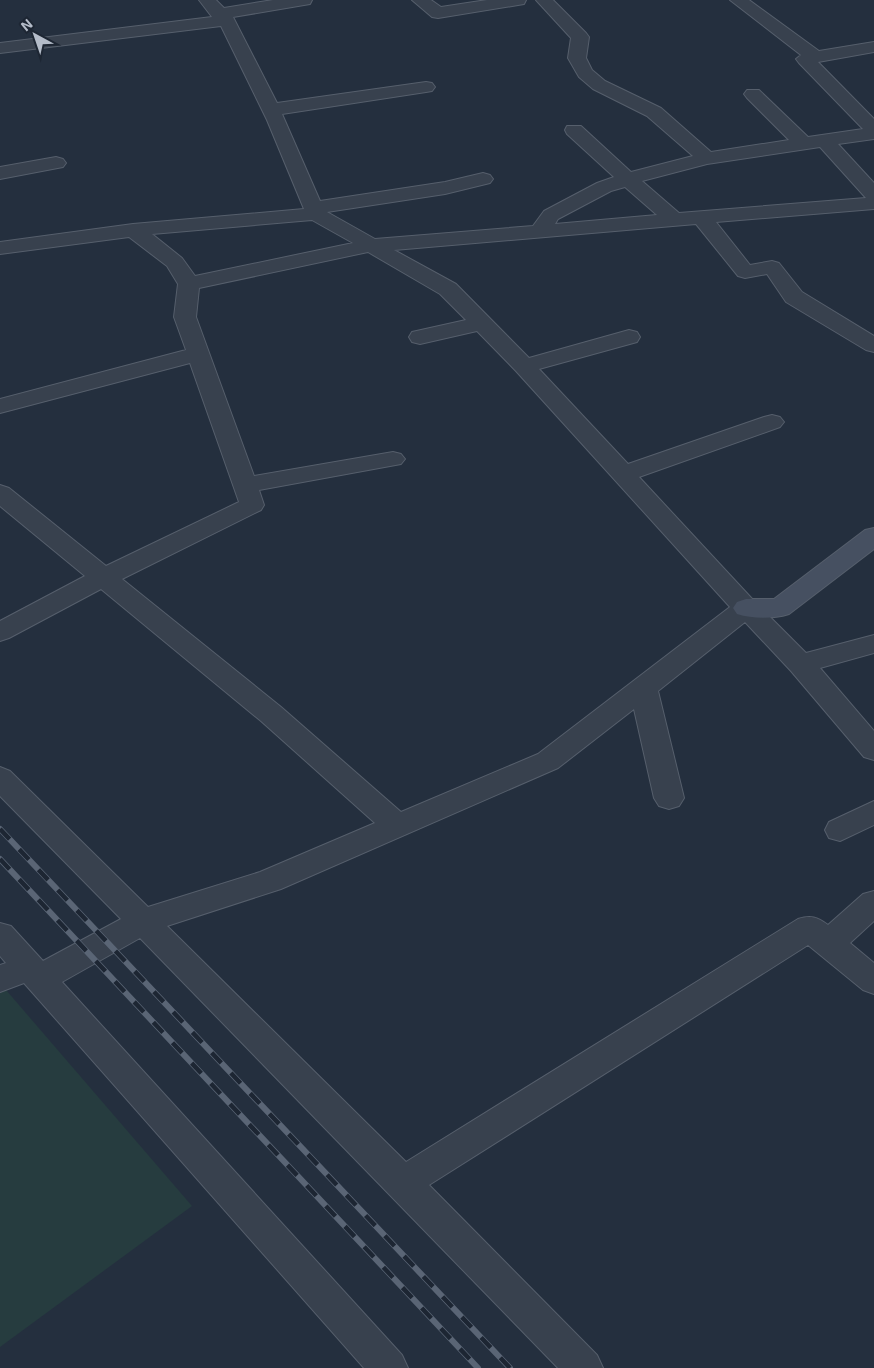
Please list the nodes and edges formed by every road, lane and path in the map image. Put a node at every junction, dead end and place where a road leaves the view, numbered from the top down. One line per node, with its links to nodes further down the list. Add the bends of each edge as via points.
1 (304, 0): 6 (street)
2 (420, 0): 3 (street, via 438,13)
3 (518, 0)
4 (544, 0): 8 (street)
5 (738, 0): 11 (street)
6 (218, 11): 9 (street); 14 (street)
7 (595, 24): 8 (street)
8 (570, 27): 19 (street, via 580,37 577,58 584,73 600,85 654,112)
9 (1, 45)
10 (874, 47): 11 (street)
11 (816, 57): 16 (street, via 805,59)
12 (426, 87): 14 (street)
13 (753, 94): 18 (street)
14 (271, 110): 26 (street)
15 (574, 130): 23 (street)
16 (874, 132): 17 (street)
17 (824, 140): 18 (street); 24 (street)
18 (803, 143): 19 (street)
19 (707, 158): 23 (street)
20 (56, 163): 21 (street)
21 (0, 173)
22 (483, 179): 26 (street)
23 (629, 179): 28 (street); 30 (street, via 551,215)
24 (874, 195)
25 (874, 203): 27 (street)
26 (315, 211): 29 (street); 31 (street)
27 (701, 217): 28 (street); 37 (street, via 745,272 772,267 794,297)
28 (673, 218): 30 (street)
29 (133, 230): 32 (street); 33 (street, via 175,262)
30 (540, 230): 31 (street)
31 (374, 245): 33 (street); 34 (street, via 448,289)
32 (0, 248)
33 (189, 284): 38 (street, via 185,317)
34 (483, 323): 35 (street); 39 (street)
35 (420, 337)
36 (629, 337): 39 (street)
37 (874, 345)
38 (197, 354): 40 (street); 44 (street)
39 (524, 366): 43 (street)
40 (0, 406)
41 (772, 422): 43 (street)
42 (392, 459): 44 (street)
43 (624, 474): 48 (street)
44 (246, 484): 47 (street, via 252,504)
45 (0, 494): 47 (street)
46 (874, 536): 48 (main road, via 780,608)
47 (102, 578): 49 (street); 57 (street, via 271,714)
48 (746, 608): 51 (street); 52 (street)
49 (0, 632)
50 (874, 644): 51 (street)
51 (801, 664): 53 (street)
52 (643, 688): 55 (street); 57 (street, via 548,761)
53 (874, 750)
54 (0, 778): 60 (street)
55 (669, 798)
56 (874, 812): 58 (street)
57 (398, 828): 60 (street, via 270,881)
58 (840, 830)
59 (874, 903): 62 (street)
60 (144, 921): 63 (street); 65 (street)
61 (0, 935): 63 (street)
62 (828, 944): 64 (street); 65 (street, via 809,928)
63 (23, 975): 66 (street)
64 (874, 981)
65 (403, 1183): 67 (street)
66 (389, 1368)
67 (584, 1368)

